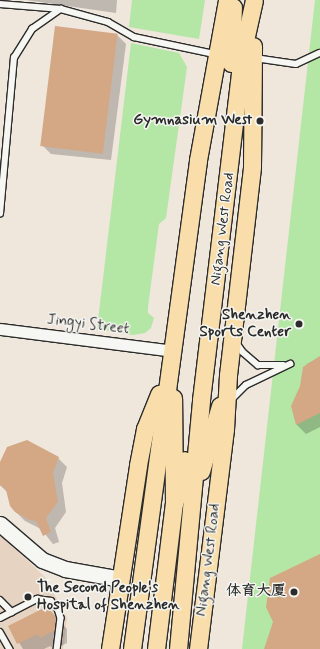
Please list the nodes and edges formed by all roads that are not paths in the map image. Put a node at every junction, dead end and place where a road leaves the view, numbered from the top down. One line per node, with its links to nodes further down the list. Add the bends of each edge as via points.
1 (227, 0): 7 (main road, Nigang West Road)
2 (233, 0): 15 (main road, Nigang West Road, via 234,38 202,322 180,485)
3 (255, 0): 8 (main road, Nigang West Road); 16 (main road, Nigang West Road, via 242,54 195,452)
4 (0, 4): 5 (lane)
5 (61, 9): 7 (lane, via 108,22 134,37); 9 (lane, via 32,29 14,58)
6 (320, 53): 8 (lane, via 296,64)
7 (217, 55): 12 (main road, Nigang West Road, via 198,160)
8 (253, 57): 11 (main road, Nigang West Road, via 252,166)
9 (0, 214)
10 (0, 329): 12 (street, Jingyi Street)
11 (233, 337): 13 (main road, Nigang West Road); 14 (lane, via 242,352 258,365 290,364 240,389)
12 (172, 358): 15 (main road, Nigang West Road); 18 (main road, via 145,429); 26 (main road, Nigang West Road)
13 (228, 375): 14 (main road, Nigang West Road); 16 (main road, Nigang West Road)
14 (226, 411): 29 (main road, Nigang West Road)
15 (174, 503): 27 (main road, Nigang West Road)
16 (193, 506): 28 (main road, Nigang West Road)
17 (0, 524): 18 (street, via 42,560 65,569)
18 (121, 579): 25 (main road)
19 (0, 600): 20 (lane)
20 (12, 612): 21 (lane); 24 (lane, via 37,599 51,601 61,618)
21 (0, 618)
22 (0, 632): 23 (lane)
23 (10, 649)
24 (57, 649)
25 (110, 649)
26 (132, 649)
27 (156, 649)
28 (178, 649)
29 (198, 649)

